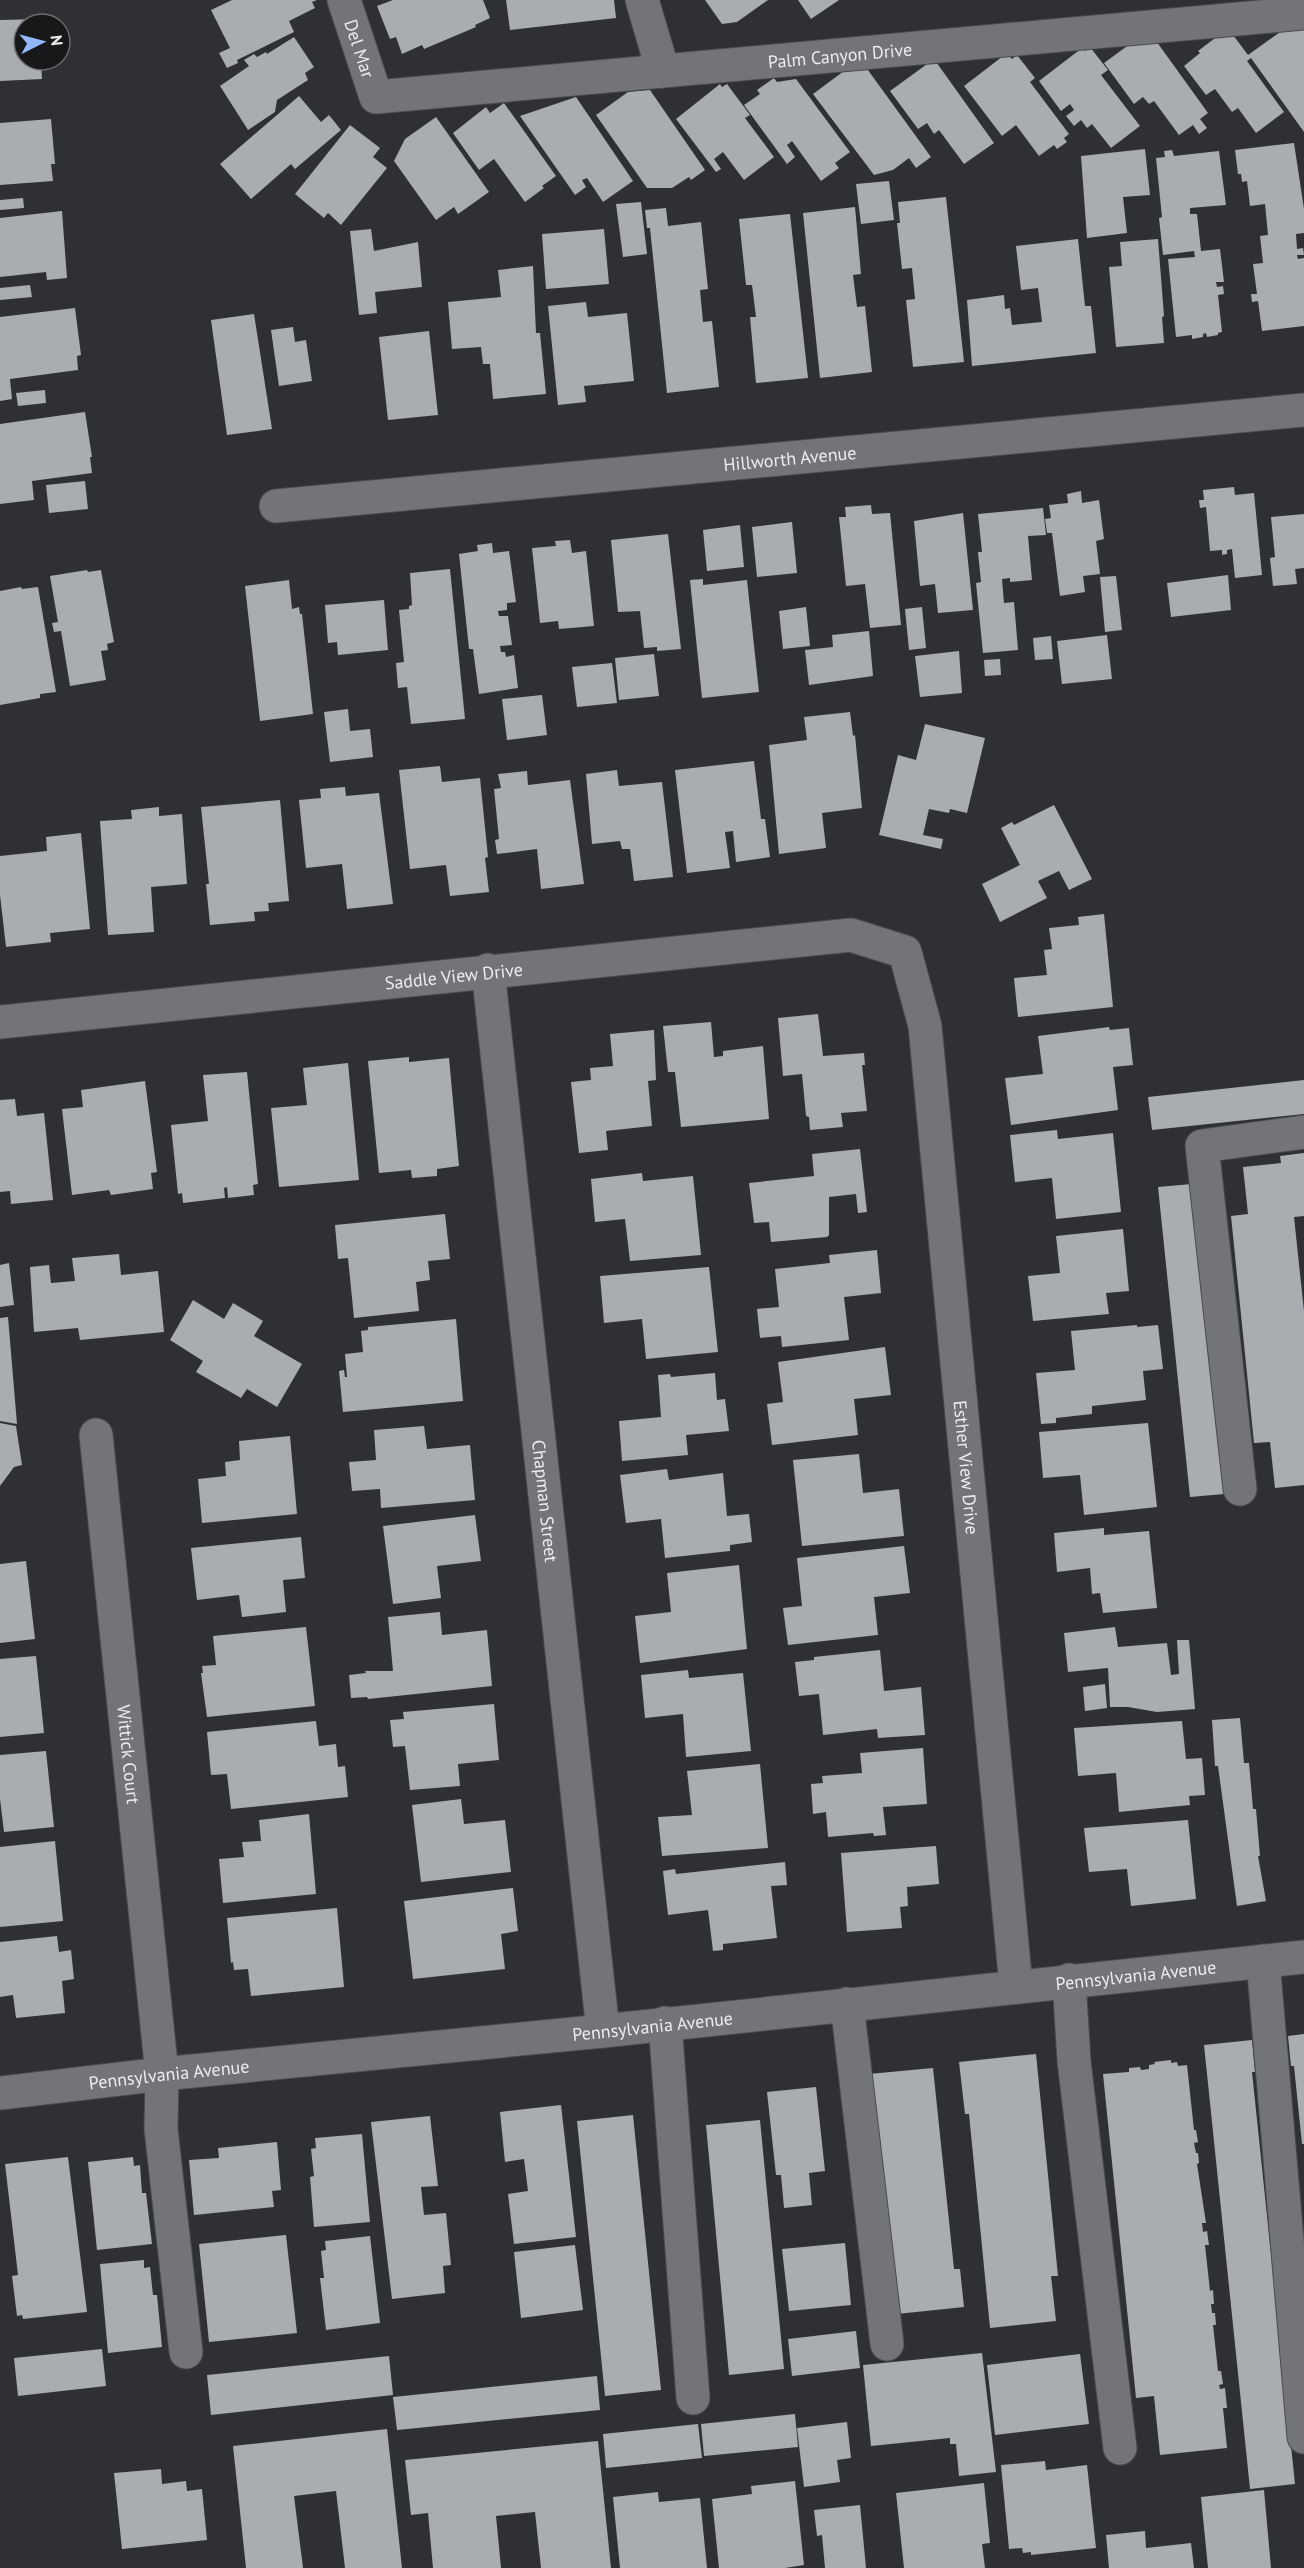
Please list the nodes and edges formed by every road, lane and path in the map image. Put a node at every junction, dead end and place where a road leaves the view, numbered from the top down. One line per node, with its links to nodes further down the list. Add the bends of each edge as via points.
1 (344, 0): 6 (street, Del Mar)
2 (642, 0): 5 (street)
3 (1304, 13): 4 (street, Palm Canyon Drive)
4 (1123, 14): 5 (street, Palm Canyon Drive)
5 (663, 70): 6 (street, Palm Canyon Drive)
6 (376, 97)
7 (1304, 410): 8 (street, Hillworth Avenue)
8 (276, 506)
9 (905, 952): 10 (street, Saddle View Drive, via 851,935); 18 (street, Esther View Drive, via 925,1026)
10 (488, 970): 11 (street, Saddle View Drive); 21 (street, Chapman Street)
11 (0, 1022)
12 (1304, 1132): 14 (street, via 1202,1146)
13 (96, 1435): 22 (street, Wittick Court)
14 (1240, 1489)
15 (1304, 1956): 16 (street, Pennsylvania Avenue)
16 (1263, 1961): 17 (street, Pennsylvania Avenue); 27 (street)
17 (1069, 1980): 18 (street, Pennsylvania Avenue); 28 (street, via 1074,2061)
18 (1016, 1986): 19 (street, Pennsylvania Avenue)
19 (847, 2004): 20 (street, Pennsylvania Avenue); 24 (street)
20 (665, 2024): 21 (street, Pennsylvania Avenue); 26 (street)
21 (603, 2031): 22 (street, Pennsylvania Avenue)
22 (162, 2074): 23 (street, Pennsylvania Avenue); 25 (street, Wittick Court, via 161,2128)
23 (0, 2093)
24 (887, 2343)
25 (186, 2352)
26 (693, 2398)
27 (1304, 2437)
28 (1120, 2448)

